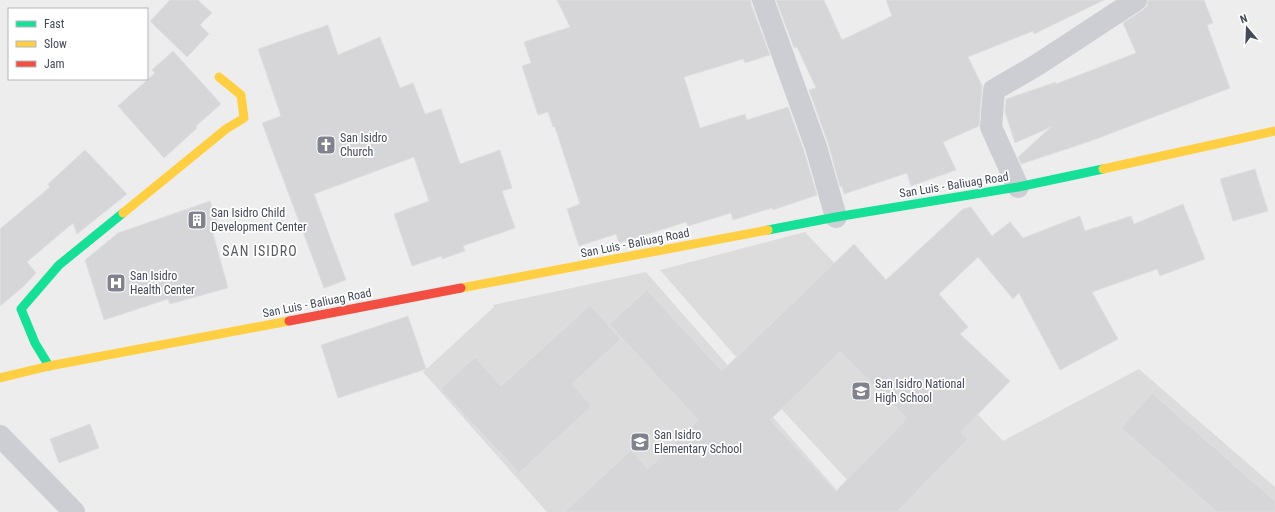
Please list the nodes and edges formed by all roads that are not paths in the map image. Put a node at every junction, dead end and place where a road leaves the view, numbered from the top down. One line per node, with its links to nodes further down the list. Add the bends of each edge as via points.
1 (763, 0): 6 (street, via 816,147)
2 (1136, 0): 5 (street, via 994,90 991,127)
3 (219, 77): 7 (main road, via 241,95 244,118 226,129 60,265 21,308 35,343)
4 (1275, 131): 5 (main road, San Luis - Baliuag Road)
5 (1018, 187): 6 (main road, San Luis - Baliuag Road)
6 (836, 217): 7 (main road, San Luis - Baliuag Road)
7 (48, 366): 8 (main road, San Luis - Baliuag Road)
8 (0, 378)
9 (0, 436): 10 (street)
10 (74, 512)

